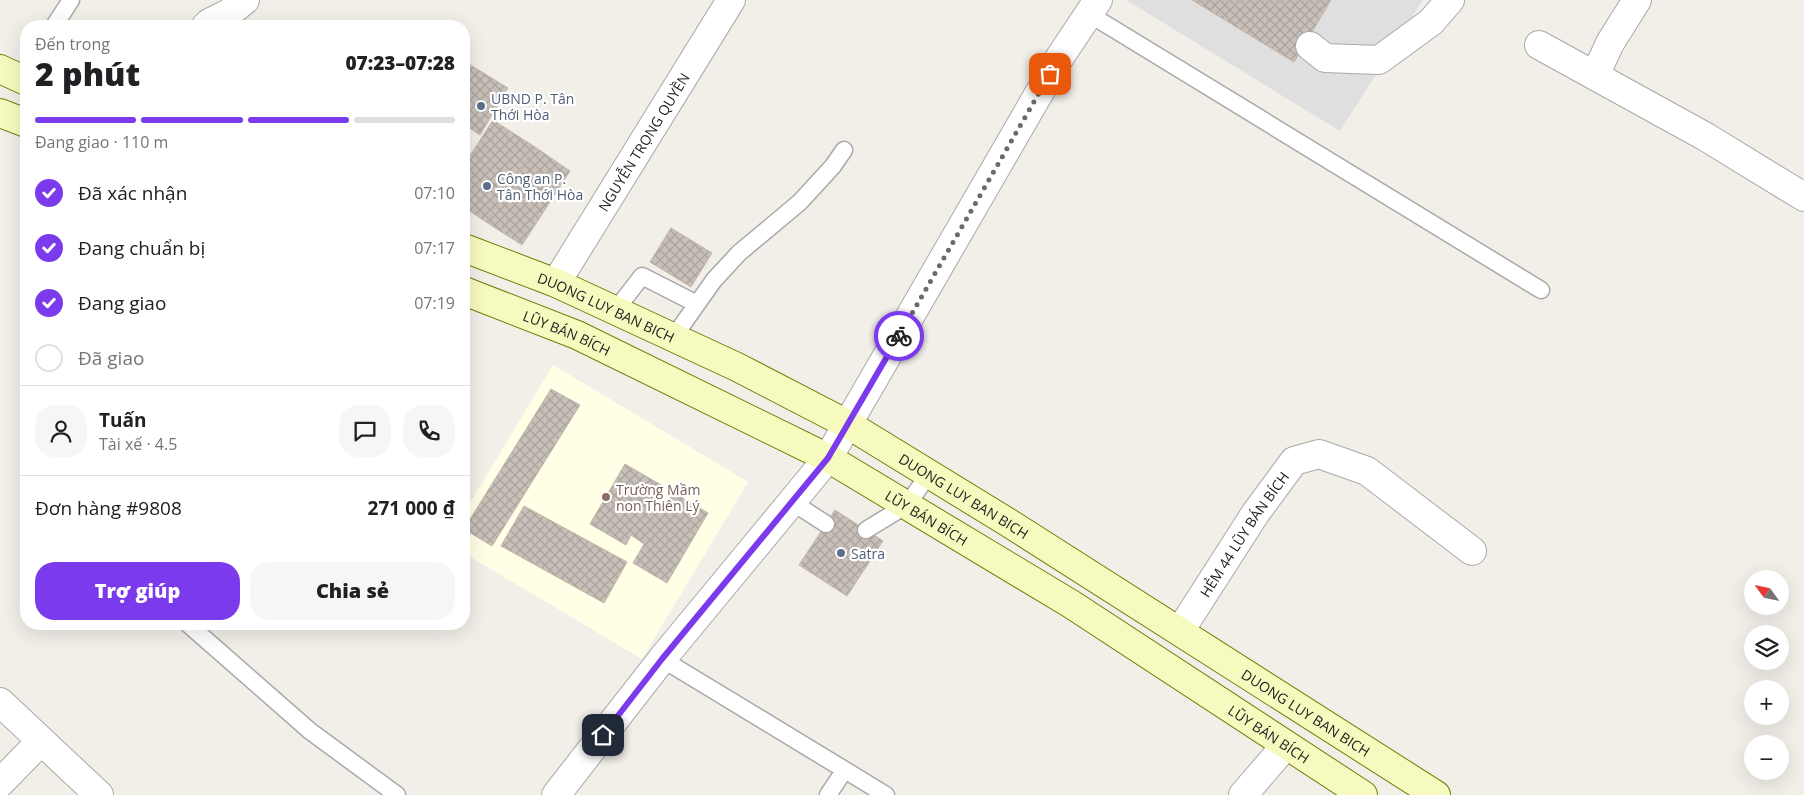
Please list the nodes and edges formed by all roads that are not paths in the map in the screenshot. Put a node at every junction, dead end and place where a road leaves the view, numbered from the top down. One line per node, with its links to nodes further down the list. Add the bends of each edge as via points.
1 (71, 0): 7 (lane)
2 (245, 0): 8 (street)
3 (730, 0): 19 (street, NGUYỄN TRỌNG QUYỀN)
4 (1450, 0): 10 (street, via 1431,22 1379,60 1325,58)
5 (1637, 0): 13 (street, via 1598,69)
6 (1093, 7): 20 (lane); 25 (street, via 1060,57)
7 (58, 20)
8 (214, 20)
9 (1539, 45): 13 (street)
10 (1310, 46)
11 (0, 70): 12 (main road)
12 (20, 78)
13 (1602, 79): 17 (street)
14 (0, 113): 15 (main road)
15 (20, 121)
16 (844, 150): 22 (lane, via 800,202 714,280)
17 (1804, 197)
18 (470, 250): 19 (main road, DUONG LUY BAN BICH)
19 (556, 283): 23 (main road, DUONG LUY BAN BICH)
20 (1541, 290)
21 (470, 293): 26 (main road, LŨY BÁN BÍCH, via 577,334)
22 (697, 304): 23 (lane, via 642,276); 24 (lane)
23 (615, 311): 24 (main road, DUONG LUY BAN BICH)
24 (673, 338): 25 (main road, DUONG LUY BAN BICH, via 737,367)
25 (848, 425): 26 (street); 27 (main road, DUONG LUY BAN BICH)
26 (828, 458): 28 (street); 29 (main road, LŨY BÁN BÍCH)
27 (930, 474): 29 (lane); 34 (main road, DUONG LUY BAN BICH)
28 (792, 502): 30 (lane); 35 (street)
29 (907, 505): 31 (lane); 38 (main road, LŨY BÁN BÍCH, via 1071,604)
30 (826, 524)
31 (866, 530)
32 (1472, 551): 34 (street, HẺM 44 LŨY BÁN BÍCH, via 1367,471 1319,454 1294,461 1255,514)
33 (195, 630): 42 (lane, via 310,731)
34 (1180, 631): 48 (main road, DUONG LUY BAN BICH)
35 (662, 659): 39 (lane); 43 (street)
36 (0, 702): 37 (street)
37 (41, 741): 40 (street); 41 (street)
38 (1286, 745): 46 (street); 47 (main road, LŨY BÁN BÍCH)
39 (844, 771): 44 (lane); 45 (lane)
40 (0, 783)
41 (99, 795)
42 (397, 795)
43 (556, 795)
44 (828, 795)
45 (886, 795)
46 (1243, 795)
47 (1364, 795)
48 (1436, 795)

